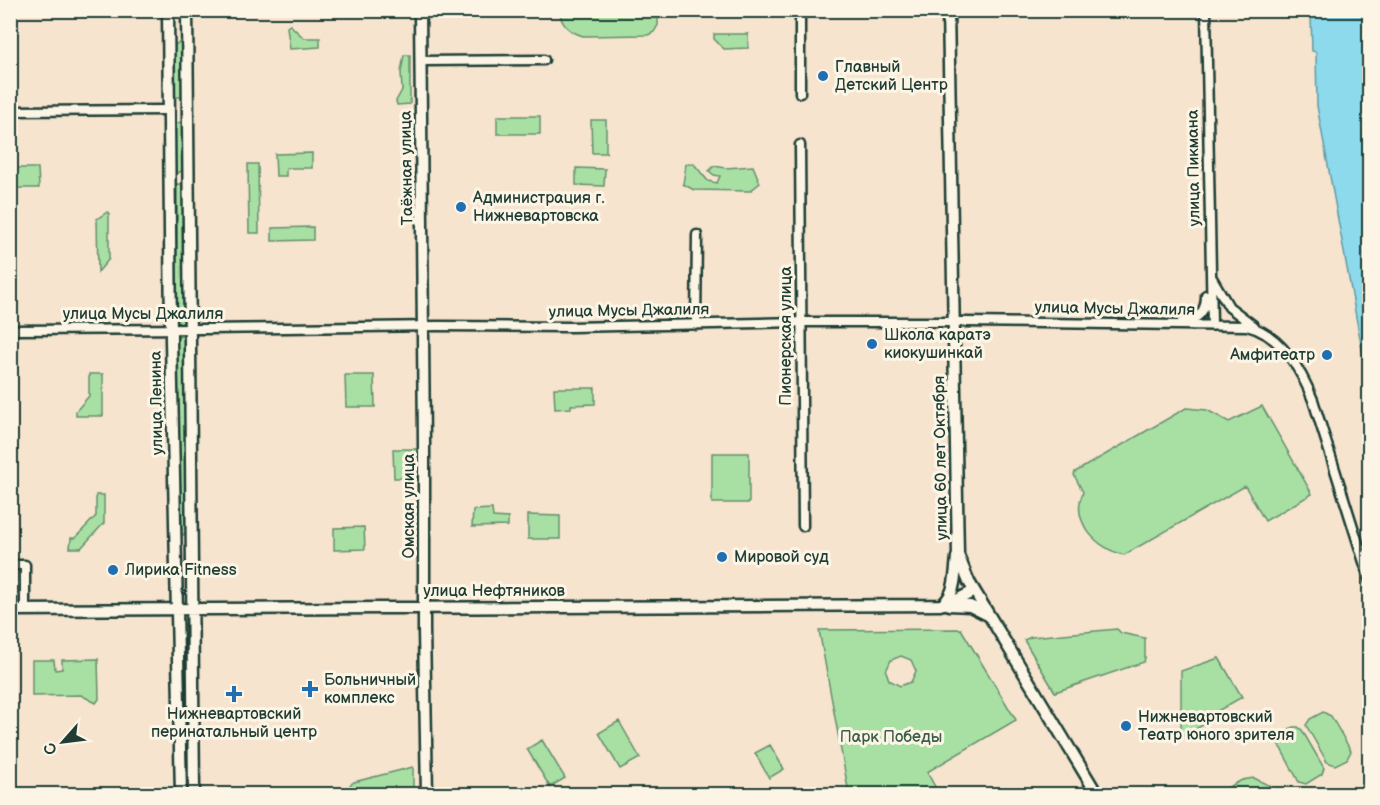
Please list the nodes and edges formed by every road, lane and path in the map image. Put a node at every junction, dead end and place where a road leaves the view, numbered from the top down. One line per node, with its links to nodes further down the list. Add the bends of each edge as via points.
1 (168, 10): 7 (main road, улица Ленина)
2 (187, 10): 8 (main road, улица Ленина)
3 (420, 10): 10 (main road, Таёжная улица)
4 (800, 10): 11 (street)
5 (948, 10): 20 (main road, улица 60 лет Октября)
6 (1206, 10): 18 (street, улица Пикмана)
7 (168, 46): 8 (main road, via 178,37); 12 (main road, улица Ленина)
8 (187, 46): 16 (main road, улица Ленина)
9 (544, 60): 10 (street)
10 (421, 61): 24 (main road, Таёжная улица)
11 (800, 93)
12 (169, 110): 13 (street); 15 (main road, улица Ленина)
13 (10, 111)
14 (800, 145): 19 (street, Пионерская улица)
15 (170, 178): 16 (main road); 25 (main road, улица Ленина)
16 (188, 178): 26 (main road, улица Ленина)
17 (697, 235): 21 (street)
18 (1211, 275): 22 (street, via 1203,313); 23 (street, улица Пикмана); 28 (street, via 1229,306)
19 (801, 322): 20 (street, улица Мусы Джалиля); 21 (street, улица Мусы Джалиля); 29 (street, Пионерская улица)
20 (953, 322): 22 (street, улица Мусы Джалиля); 32 (main road, улица 60 лет Октября)
21 (696, 325): 24 (street, улица Мусы Джалиля)
22 (1169, 325): 23 (street, улица Мусы Джалиля)
23 (1212, 325): 28 (street, улица Мусы Джалиля)
24 (423, 326): 26 (street, улица Мусы Джалиля); 37 (main road, Омская улица)
25 (171, 329): 26 (street, улица Мусы Джалиля); 27 (street, улица Мусы Джалиля); 30 (main road, улица Ленина)
26 (190, 329): 31 (main road, улица Ленина)
27 (10, 330)
28 (1260, 330): 34 (street, via 1292,360 1309,389)
29 (803, 526)
30 (175, 539): 31 (main road); 38 (main road, улица Ленина)
31 (192, 539): 39 (main road, улица Ленина)
32 (957, 555): 35 (main road, улица 60 лет Октября); 36 (main road, via 953,591)
33 (10, 565): 41 (street, via 25,565)
34 (1370, 581)
35 (974, 591): 36 (main road, улица Нефтяников); 42 (main road, улица 60 лет Октября)
36 (940, 605): 37 (main road, улица Нефтяников); 42 (main road, via 970,606)
37 (424, 607): 39 (main road, улица Нефтяников); 45 (main road, Омская улица)
38 (176, 609): 39 (main road, улица Нефтяников); 41 (main road, улица Нефтяников); 43 (main road, улица Ленина)
39 (193, 609): 44 (main road, улица Ленина)
40 (10, 610): 41 (main road, улица Нефтяников)
41 (25, 610)
42 (991, 618): 46 (main road, улица 60 лет Октября)
43 (181, 795)
44 (194, 795)
45 (427, 795)
46 (1097, 795)

